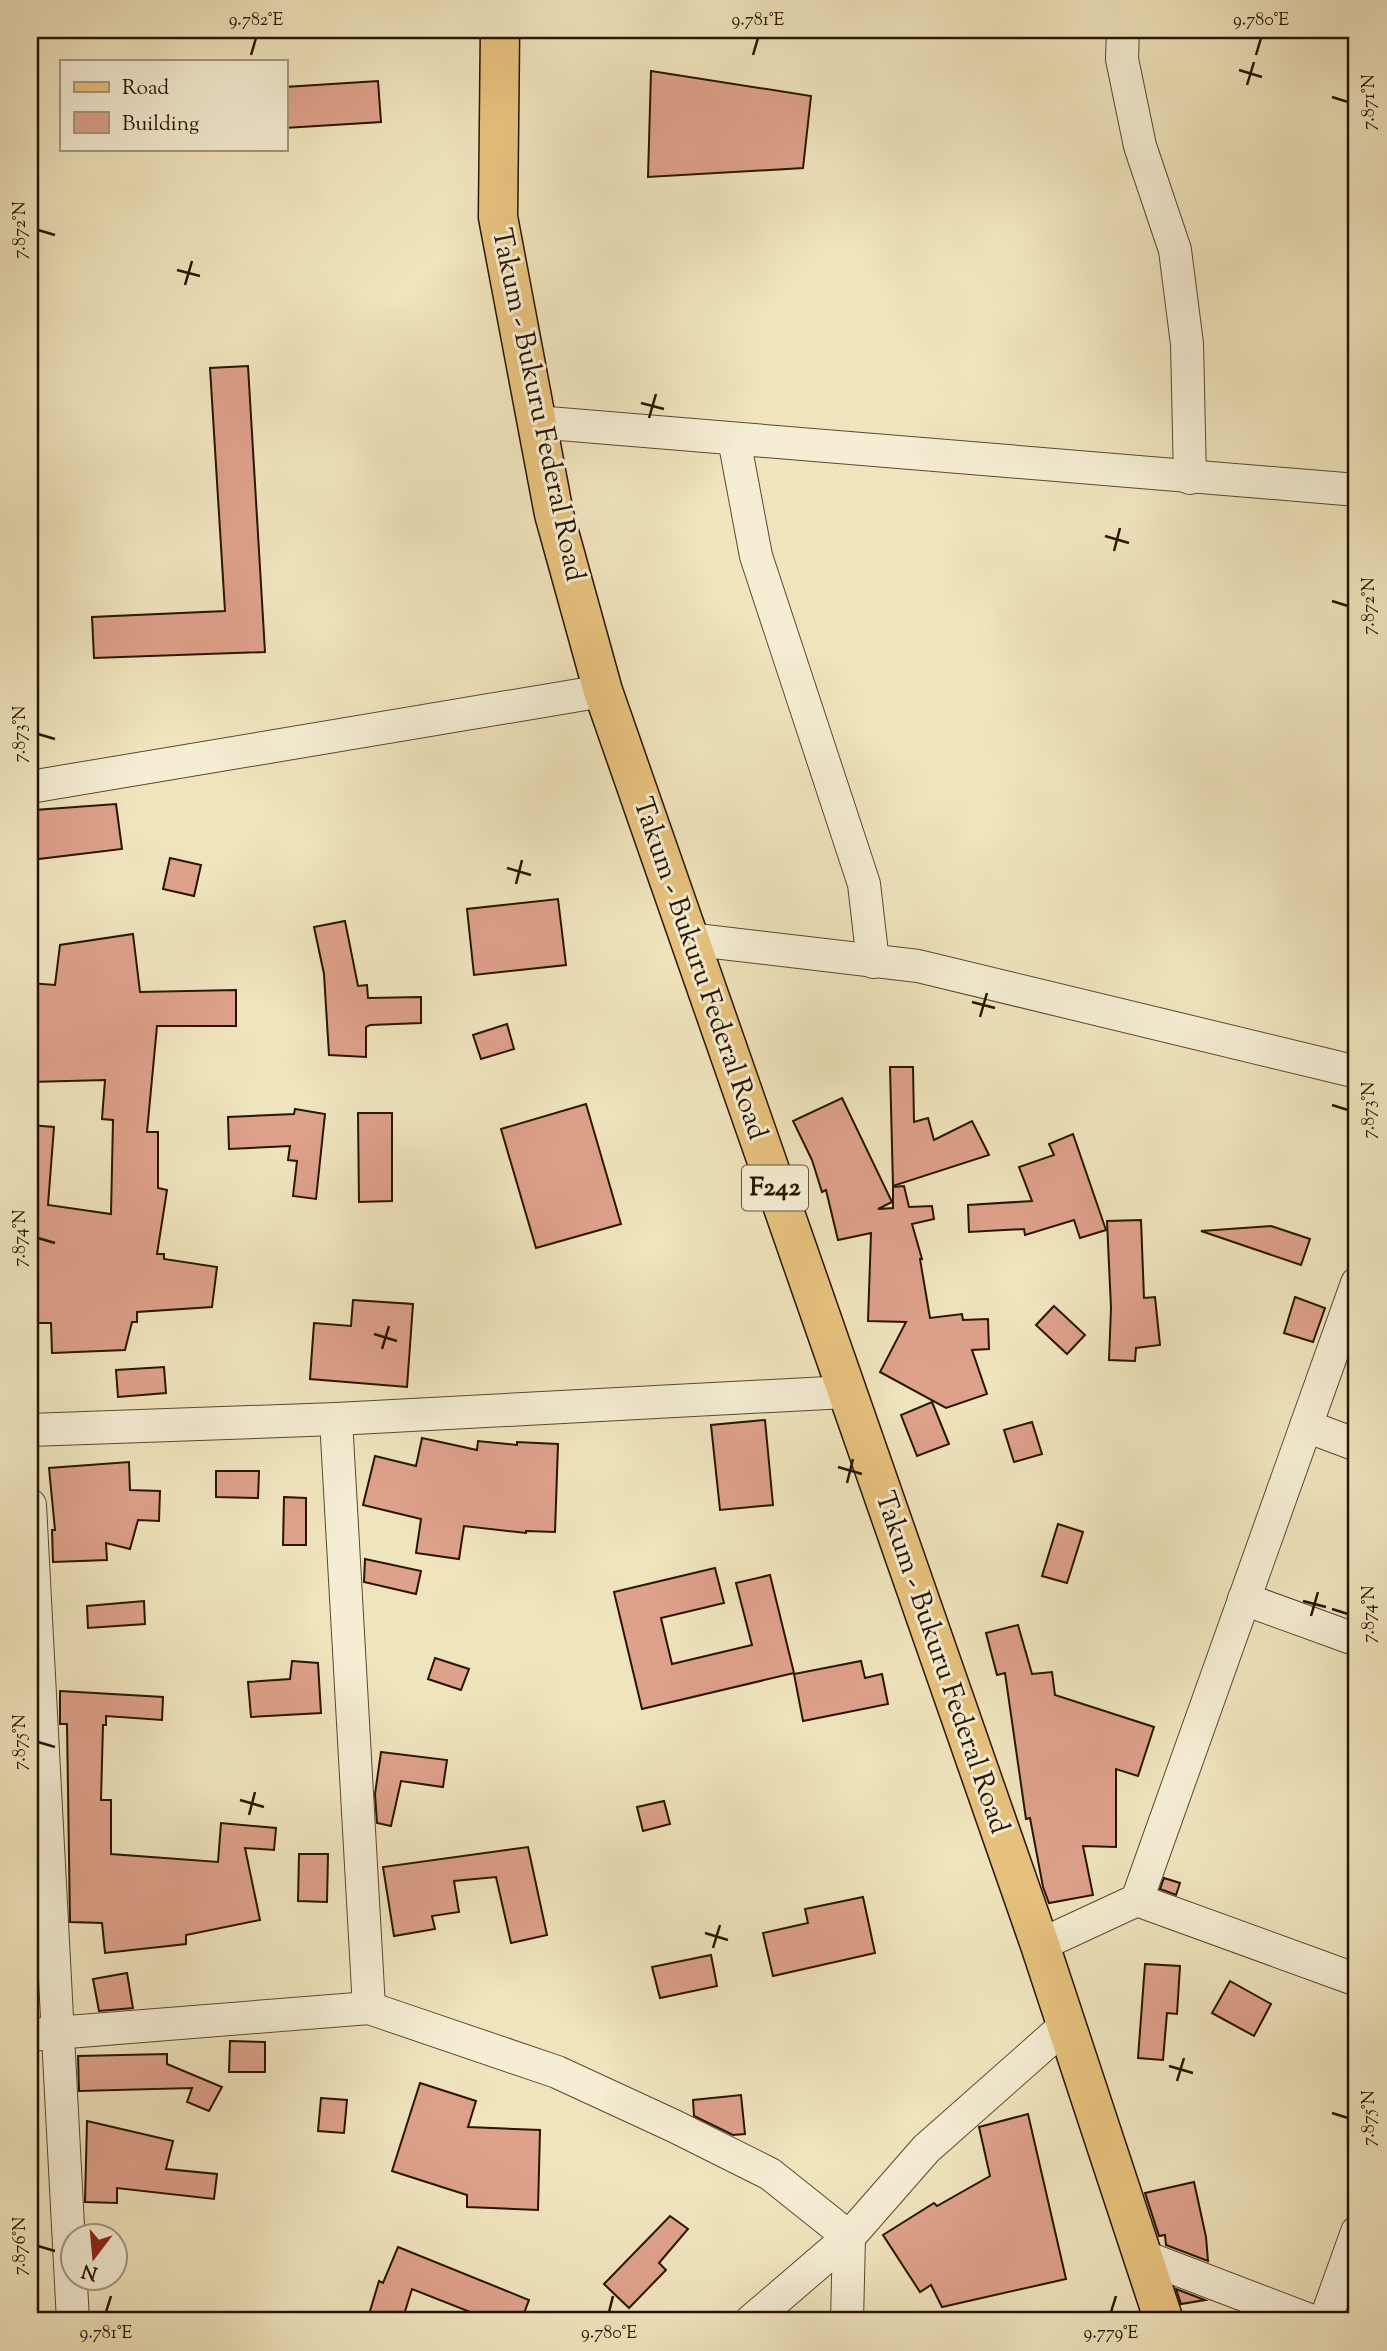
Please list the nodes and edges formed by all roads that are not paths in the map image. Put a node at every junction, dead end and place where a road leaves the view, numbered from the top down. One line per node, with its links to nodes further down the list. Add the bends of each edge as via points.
1 (500, 30): 3 (main road, Takum - Bukuru Federal Road / F242, via 498,217)
2 (1122, 30): 5 (street, via 1122,59 1140,146 1175,250 1187,344)
3 (537, 422): 4 (street); 7 (main road, Takum - Bukuru Federal Road / F242, via 554,514)
4 (734, 439): 5 (street); 10 (street, via 757,556 864,884)
5 (1190, 478): 6 (street)
6 (1357, 490)
7 (603, 691): 8 (street); 9 (main road, Takum - Bukuru Federal Road / F242)
8 (30, 787)
9 (688, 939): 10 (street); 13 (main road, Takum - Bukuru Federal Road / F242)
10 (873, 962): 11 (street, via 918,966)
11 (1357, 1072)
12 (1357, 1283): 15 (street)
13 (846, 1392): 14 (street); 22 (main road, Takum - Bukuru Federal Road / F242)
14 (336, 1419): 16 (street); 24 (street)
15 (1306, 1426): 17 (street); 19 (street)
16 (30, 1430)
17 (1357, 1445)
18 (30, 1505): 26 (street)
19 (1244, 1599): 20 (street); 21 (street)
20 (1357, 1640)
21 (1137, 1900): 22 (street); 23 (street)
22 (1040, 1945): 25 (main road, Takum - Bukuru Federal Road / F242)
23 (1357, 1980)
24 (369, 2008): 26 (street); 28 (street, via 558,2072 674,2126 770,2174)
25 (1065, 2026): 28 (street, via 926,2149); 29 (main road, Takum - Bukuru Federal Road / F242)
26 (42, 2035): 30 (street)
27 (1357, 2232): 35 (street)
28 (849, 2237): 31 (street); 32 (street)
29 (1142, 2256): 33 (main road, Takum - Bukuru Federal Road / F242); 34 (street)
30 (73, 2321)
31 (751, 2321)
32 (847, 2321)
33 (1164, 2321)
34 (1312, 2321)
35 (1325, 2321)

